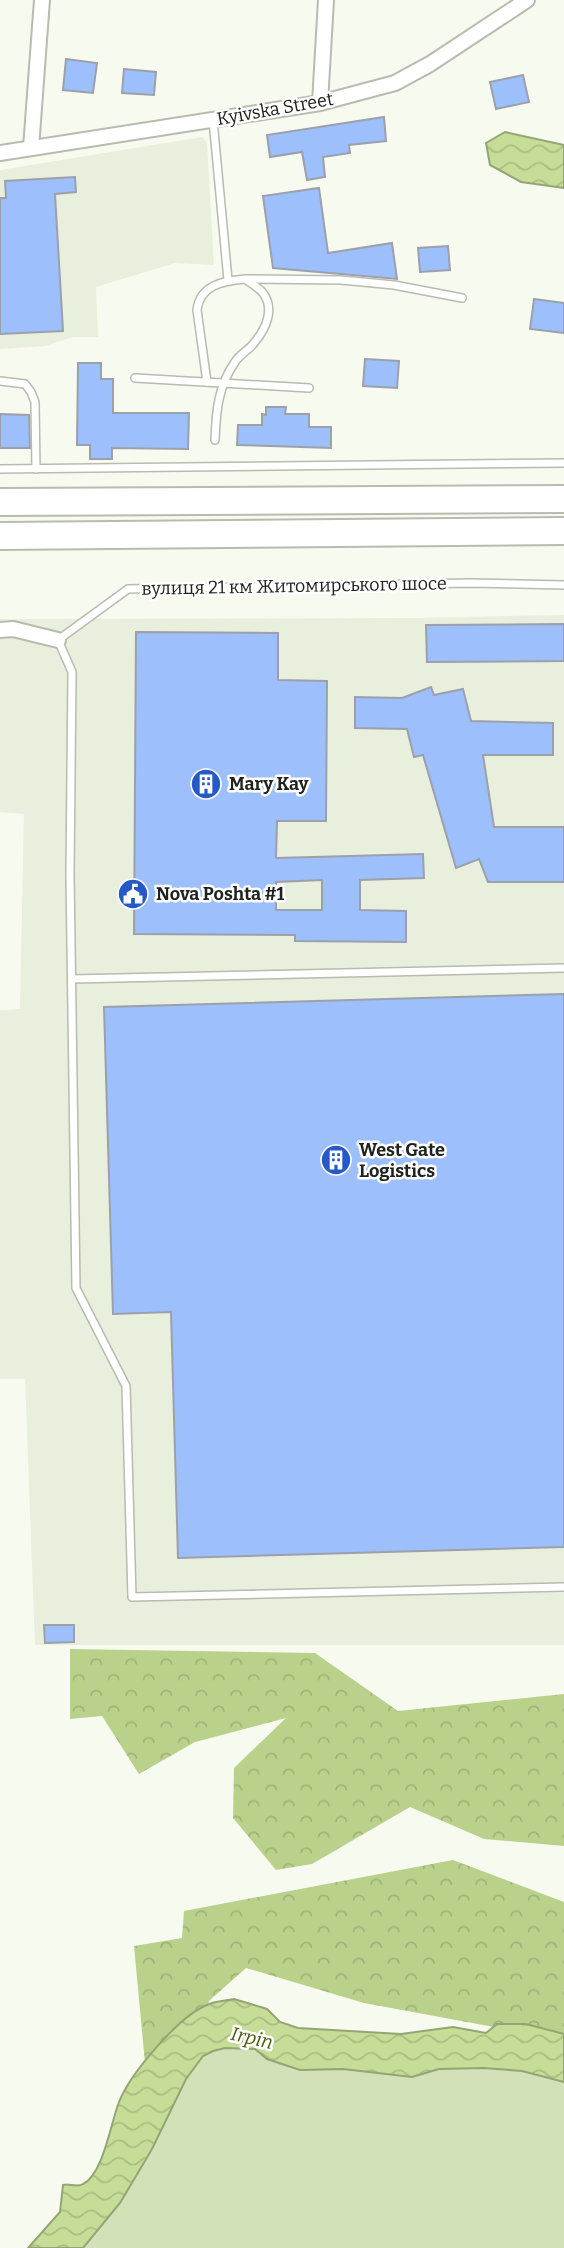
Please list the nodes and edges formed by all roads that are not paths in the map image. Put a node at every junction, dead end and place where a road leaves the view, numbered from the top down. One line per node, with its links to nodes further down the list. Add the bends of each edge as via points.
1 (42, 0): 6 (street)
2 (326, 0): 4 (street)
3 (527, 0): 4 (street, Kyivska Street, via 396,83)
4 (320, 103): 5 (street, Kyivska Street)
5 (213, 120): 6 (street, Kyivska Street); 9 (lane)
6 (31, 148): 7 (street, Kyivska Street)
7 (0, 153)
8 (246, 279): 9 (lane); 10 (lane, via 341,280); 14 (lane, via 263,293 269,311 266,326)
9 (228, 280): 13 (lane, via 198,299)
10 (462, 298)
11 (135, 378): 13 (lane)
12 (0, 381): 19 (lane, via 25,384 32,392)
13 (207, 382): 14 (lane)
14 (223, 383): 15 (lane); 16 (lane, via 216,407)
15 (309, 388)
16 (215, 440)
17 (564, 463): 19 (lane)
18 (0, 469): 19 (lane)
19 (36, 469)
20 (564, 499): 21 (highway)
21 (0, 502)
22 (564, 531): 23 (highway)
23 (0, 536)
24 (564, 585): 26 (lane, вулиця 21 км Житомирського шосе, via 128,589)
25 (0, 630): 26 (street)
26 (58, 640): 28 (lane, via 72,672)
27 (564, 968): 28 (lane)
28 (72, 979): 29 (lane, via 76,1288 126,1386 132,1597)
29 (564, 1587)

